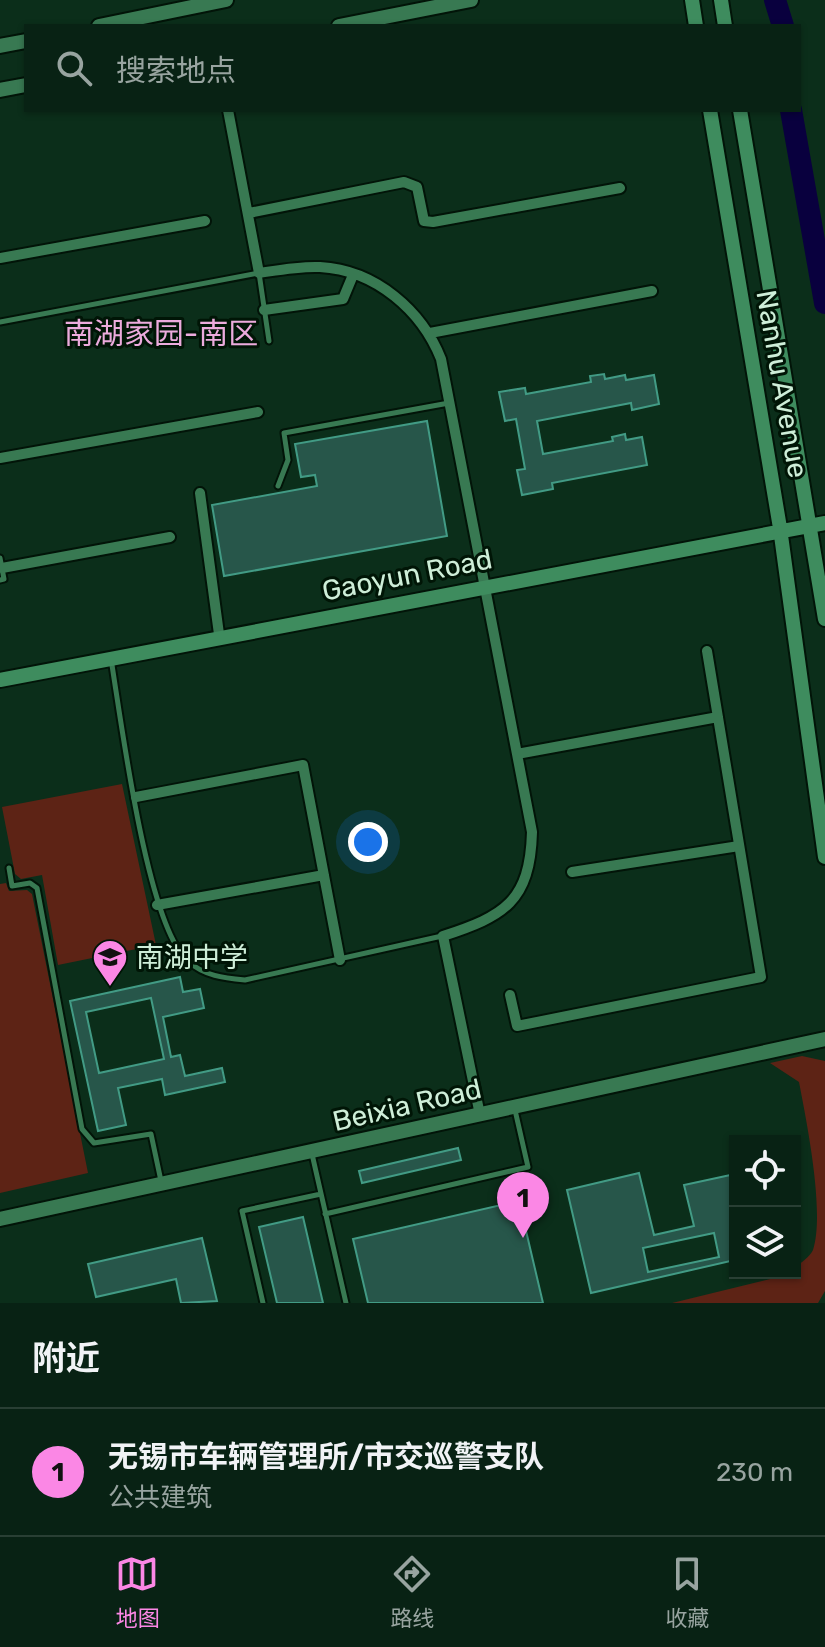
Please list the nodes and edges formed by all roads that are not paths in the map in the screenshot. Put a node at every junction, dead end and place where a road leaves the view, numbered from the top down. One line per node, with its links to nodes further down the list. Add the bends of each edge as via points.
1 (226, 0): 5 (street)
2 (471, 0): 6 (street)
3 (692, 0): 7 (main road)
4 (721, 0): 8 (main road)
5 (109, 24)
6 (349, 24)
7 (696, 24)
8 (725, 24)
9 (24, 41): 10 (street)
10 (0, 46)
11 (24, 85): 12 (street)
12 (0, 90)
13 (228, 112): 17 (street)
14 (710, 112): 33 (main road, Nanhu Avenue)
15 (740, 112): 32 (main road, Nanhu Avenue)
16 (620, 188): 17 (street, via 433,222 424,221 417,187 404,182)
17 (249, 213): 20 (street)
18 (205, 221): 19 (street)
19 (0, 258)
20 (259, 273): 21 (street, via 323,267); 23 (lane); 24 (lane)
21 (353, 275): 23 (street, via 343,299); 25 (street, via 385,289)
22 (652, 291): 25 (street)
23 (264, 310): 26 (lane)
24 (0, 322)
25 (430, 333): 27 (street)
26 (269, 341)
27 (450, 403): 30 (lane, via 284,433 288,460); 36 (street)
28 (258, 412): 29 (street)
29 (0, 458)
30 (278, 486)
31 (200, 493): 38 (street)
32 (818, 523): 33 (main road, Gaoyun Road); 37 (main road, Nanhu Avenue)
33 (780, 530): 36 (main road, Gaoyun Road); 46 (main road, Nanhu Avenue)
34 (170, 537): 35 (street)
35 (1, 568)
36 (487, 584): 38 (main road, Gaoyun Road); 40 (main road, Gaoyun Road); 43 (street)
37 (825, 619)
38 (219, 634): 40 (main road, Gaoyun Road)
39 (707, 651): 42 (street)
40 (111, 656): 41 (main road, Gaoyun Road); 44 (lane)
41 (0, 677)
42 (718, 717): 43 (street); 45 (street)
43 (517, 754): 51 (street, via 532,832 525,879 516,899 499,914)
44 (136, 797): 49 (street, via 303,765); 50 (lane)
45 (739, 846): 48 (street); 53 (street, via 761,977 517,1026)
46 (825, 857)
47 (9, 868): 58 (lane, via 12,886 30,883 37,888 82,1129 94,1143 104,1144 151,1134)
48 (572, 872)
49 (324, 875): 50 (street); 52 (street)
50 (157, 905): 52 (lane, via 172,943 186,960 223,978 265,977)
51 (443, 936): 52 (lane); 56 (street)
52 (340, 960)
53 (510, 995)
54 (825, 1036): 55 (street, Beixia Road); 56 (street, Beixia Road)
55 (515, 1107): 56 (street, Beixia Road); 60 (lane, via 528,1167)
56 (479, 1112): 57 (street, Beixia Road); 58 (street, Beixia Road)
57 (312, 1153): 58 (street, Beixia Road); 59 (lane)
58 (161, 1182): 61 (street, Beixia Road)
59 (321, 1194): 60 (lane); 62 (lane, via 242,1211)
60 (325, 1214): 63 (lane)
61 (0, 1216)
62 (263, 1303)
63 (346, 1303)

